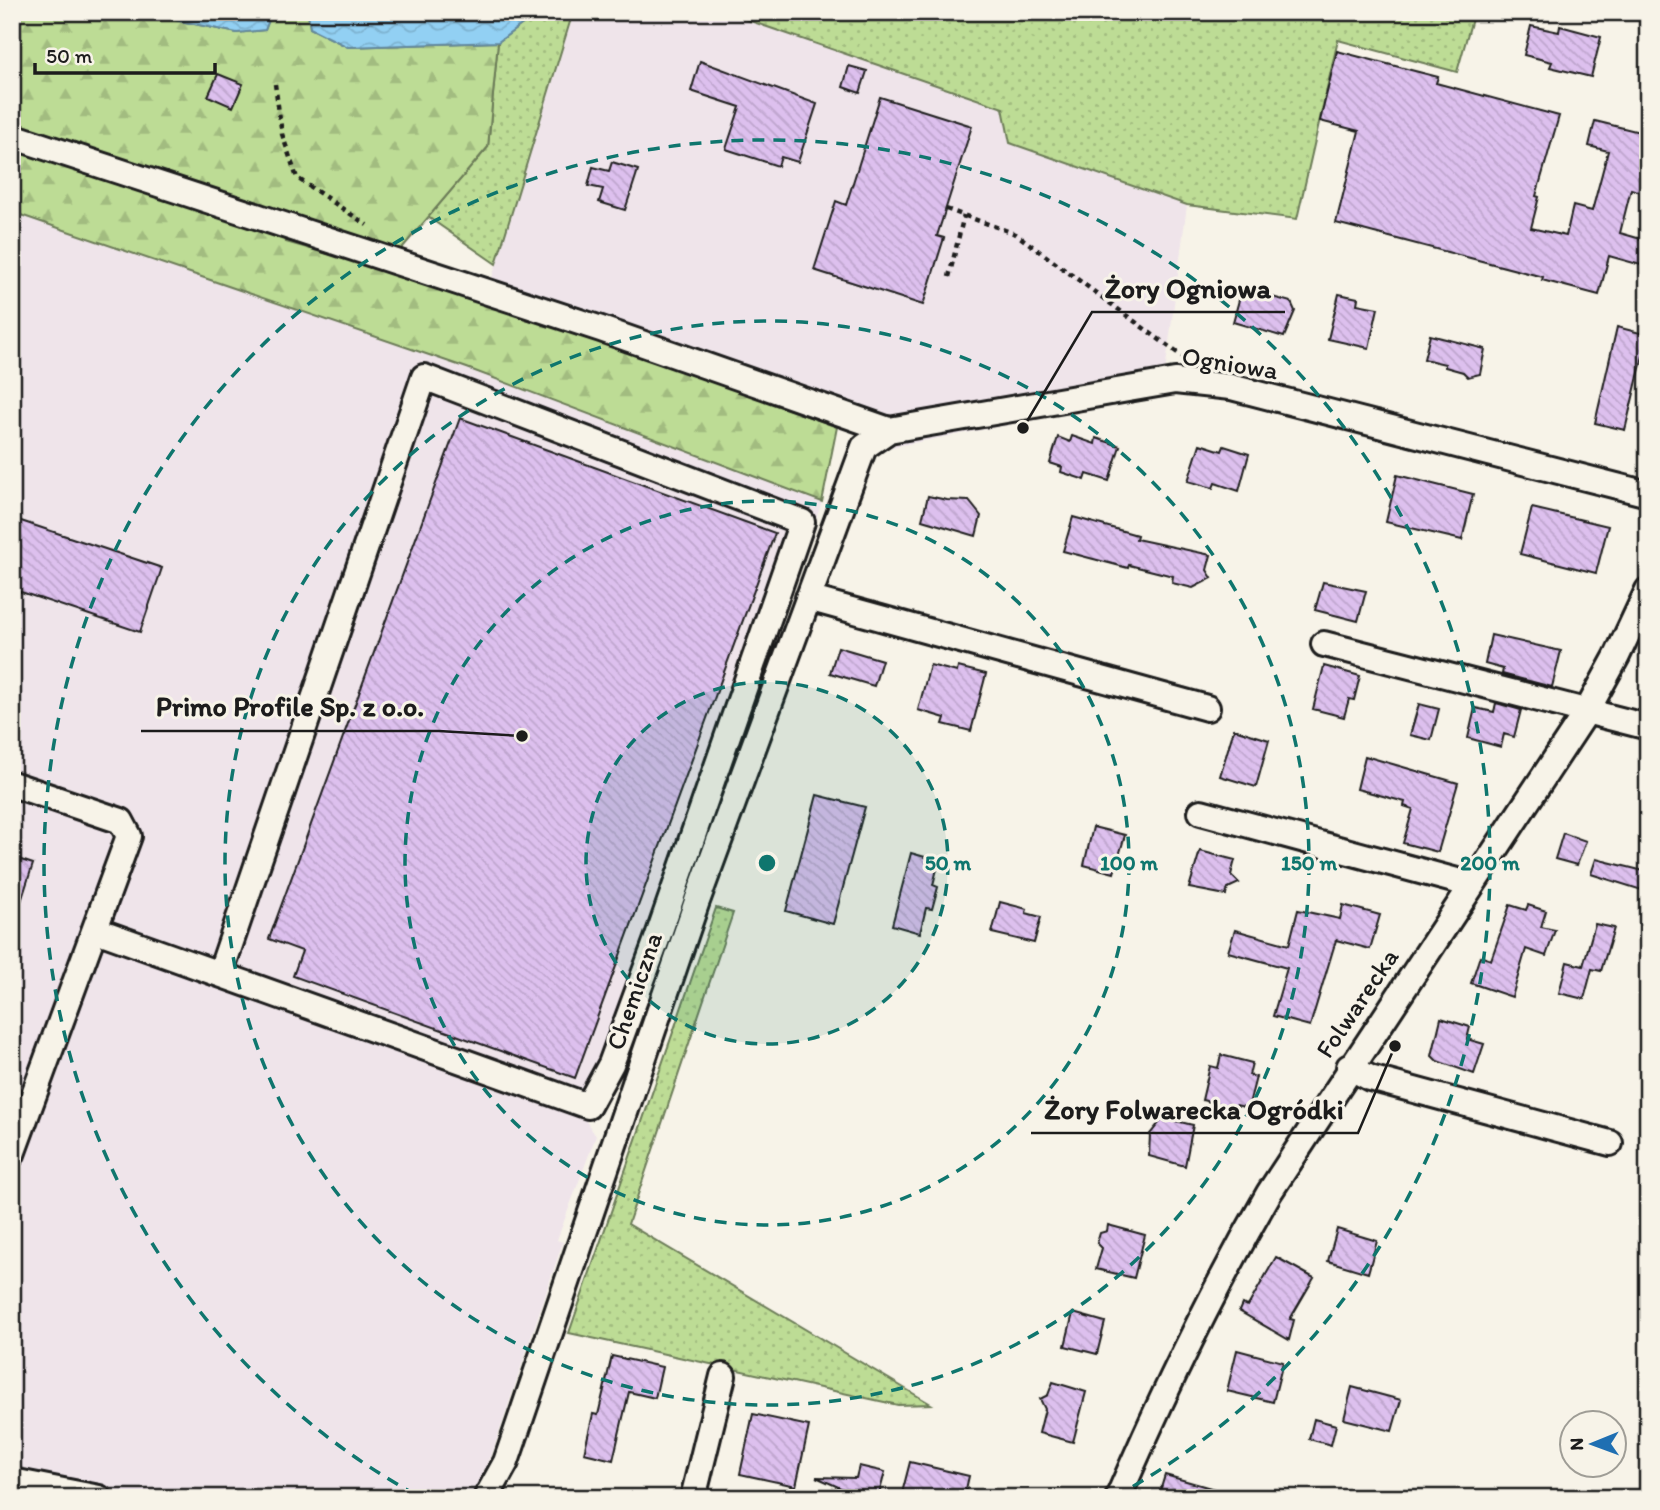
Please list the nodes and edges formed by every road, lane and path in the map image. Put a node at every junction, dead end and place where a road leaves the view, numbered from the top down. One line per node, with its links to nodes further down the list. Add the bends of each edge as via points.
1 (275, 84): 5 (path, via 282,134 297,178)
2 (12, 136): 8 (street, via 601,329)
3 (946, 209): 4 (path)
4 (964, 215): 6 (path); 7 (path, via 1016,234 1192,364)
5 (373, 229)
6 (949, 277)
7 (1201, 383): 8 (street, Ogniowa, via 1175,381); 9 (street, Ogniowa)
8 (890, 430): 10 (street, Ogniowa, via 864,447)
9 (1648, 495)
10 (841, 505): 12 (street, Chemiczna)
11 (802, 522): 12 (street); 23 (street, via 424,377); 25 (street, via 656,943 611,1065)
12 (831, 533): 14 (street, Chemiczna)
13 (1648, 590): 17 (street, Folwarecka)
14 (807, 598): 16 (street); 26 (street, Chemiczna)
15 (1324, 644): 17 (street)
16 (1207, 708)
17 (1587, 711): 18 (street); 21 (street, Folwarecka)
18 (1648, 727)
19 (12, 784): 22 (street, via 121,821 129,836)
20 (1201, 811): 21 (street)
21 (1472, 885): 24 (street, Folwarecka)
22 (96, 930): 23 (street); 28 (street)
23 (220, 974): 25 (street)
24 (1349, 1067): 27 (street, via 1370,1078); 34 (street, Folwarecka, via 1224,1271)
25 (588, 1106): 26 (street)
26 (621, 1118): 32 (street, Chemiczna, via 506,1462)
27 (1610, 1143)
28 (12, 1154)
29 (723, 1376): 33 (street)
30 (12, 1481): 31 (street)
31 (99, 1498)
32 (486, 1498)
33 (693, 1498)
34 (1118, 1498)

